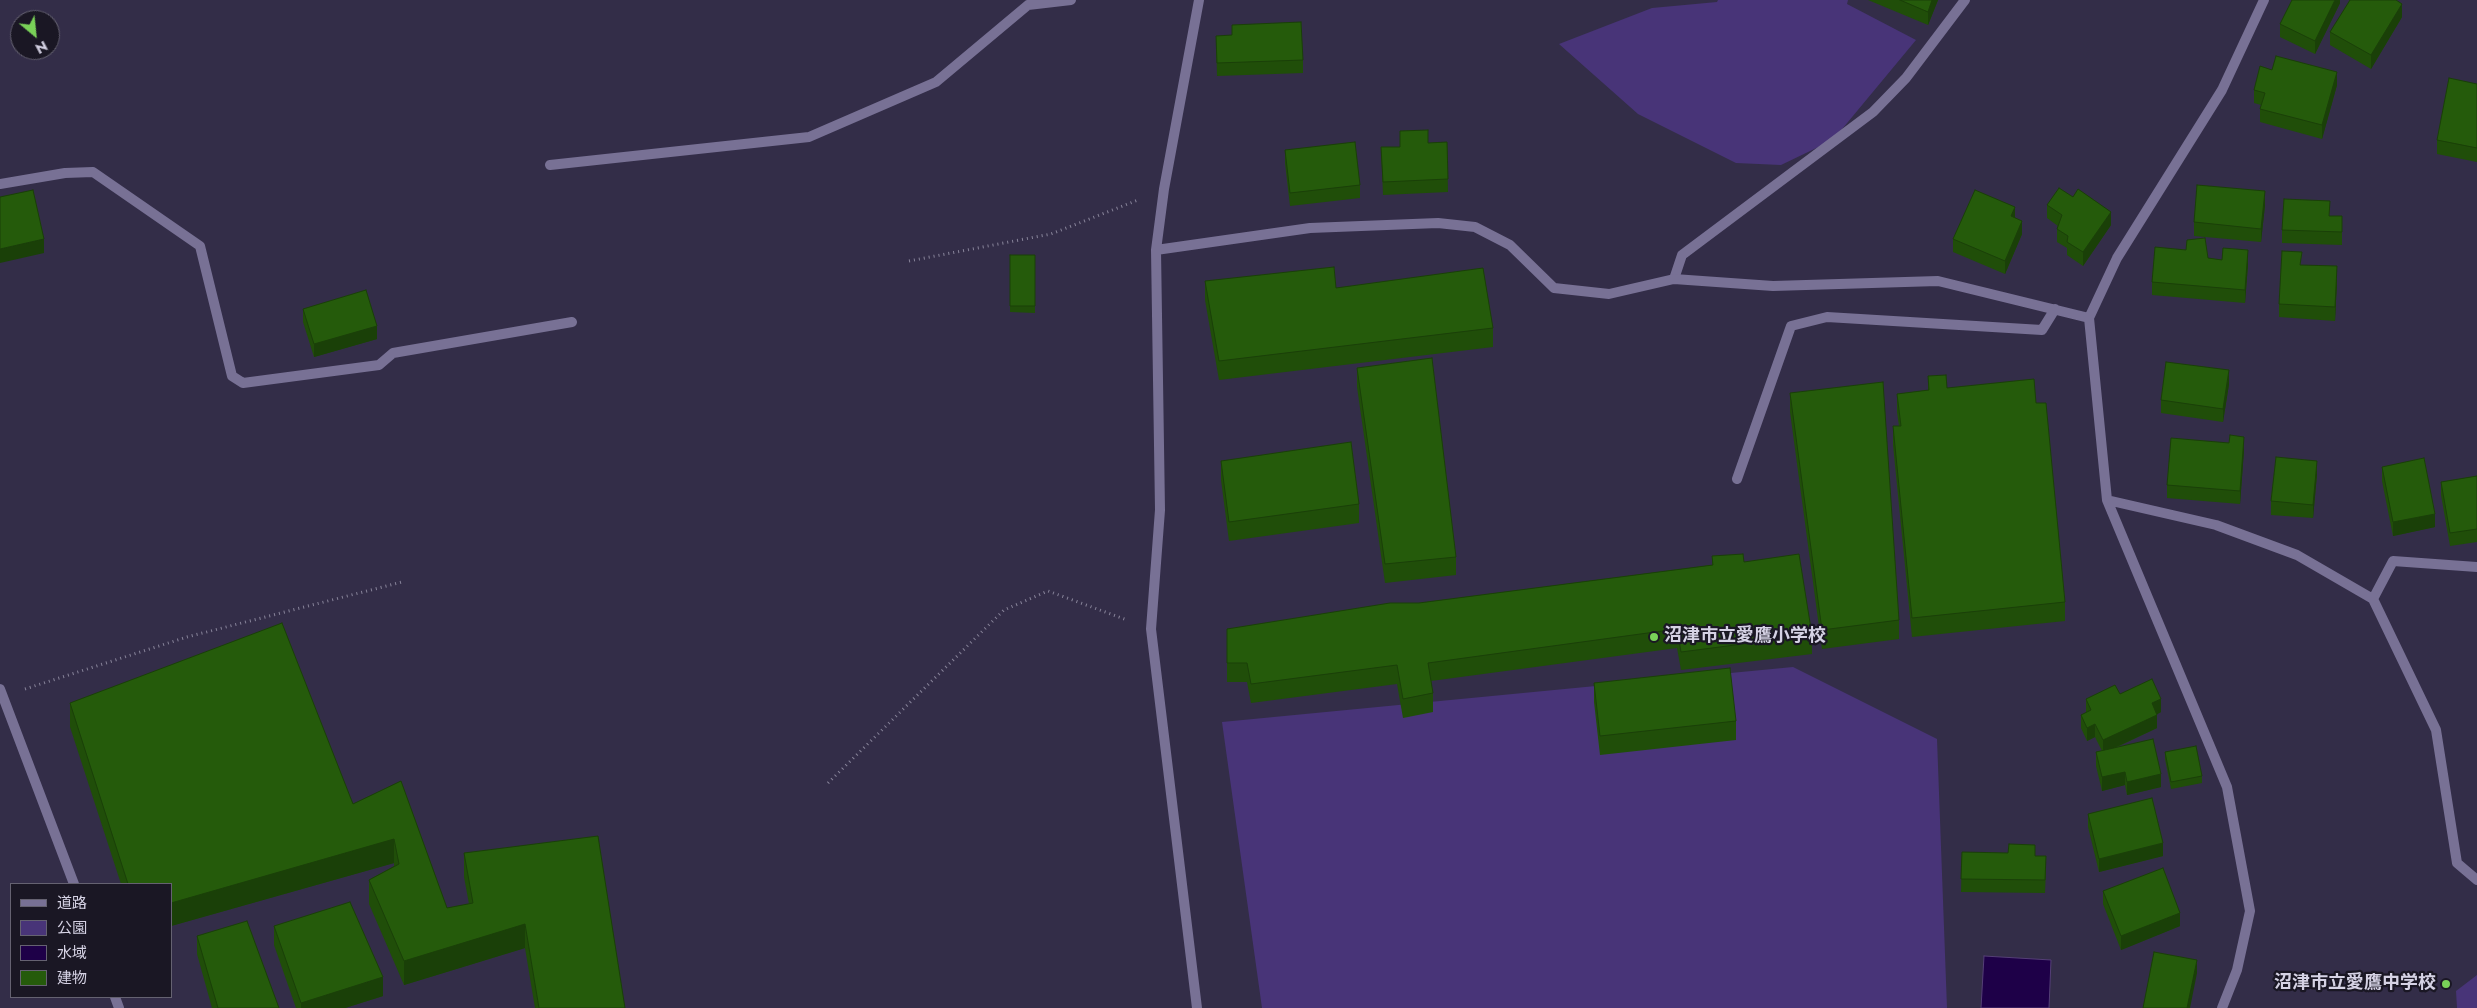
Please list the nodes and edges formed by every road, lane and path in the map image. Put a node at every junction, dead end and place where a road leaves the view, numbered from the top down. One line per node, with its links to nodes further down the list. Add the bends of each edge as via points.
1 (1071, 0): 5 (street)
2 (1199, 0): 8 (street)
3 (1965, 0): 11 (street, via 1906,78 1873,112 1682,255)
4 (2264, 0): 13 (street, via 2222,90 2118,258)
5 (1026, 2): 6 (street, via 936,82 809,137)
6 (550, 165)
7 (0, 184): 14 (street, via 64,172 93,172 200,246 232,376 243,384 379,365 393,353)
8 (1164, 190): 9 (street); 10 (path, via 1051,234)
9 (1156, 250): 11 (street, via 1310,228 1438,223 1475,227 1510,245 1554,288 1609,294); 20 (street, via 1160,510)
10 (910, 261)
11 (1674, 279): 12 (street, via 1773,286 1938,281)
12 (2055, 310): 13 (street); 15 (street, via 2042,330 1827,317 1792,326)
13 (2090, 318): 16 (street)
14 (572, 322)
15 (1737, 479)
16 (2107, 500): 19 (street, via 2216,525 2288,552); 26 (street, via 2227,787 2250,911 2237,970)
17 (2477, 566): 19 (street, via 2393,561)
18 (402, 582): 21 (path, via 187,637)
19 (2373, 599): 23 (street, via 2436,730 2457,864)
20 (1151, 629): 22 (path, via 1048,591 1004,610); 25 (street)
21 (1, 692): 24 (street)
22 (828, 783)
23 (2477, 880)
24 (74, 883)
25 (1197, 1008)
26 (2222, 1008)

